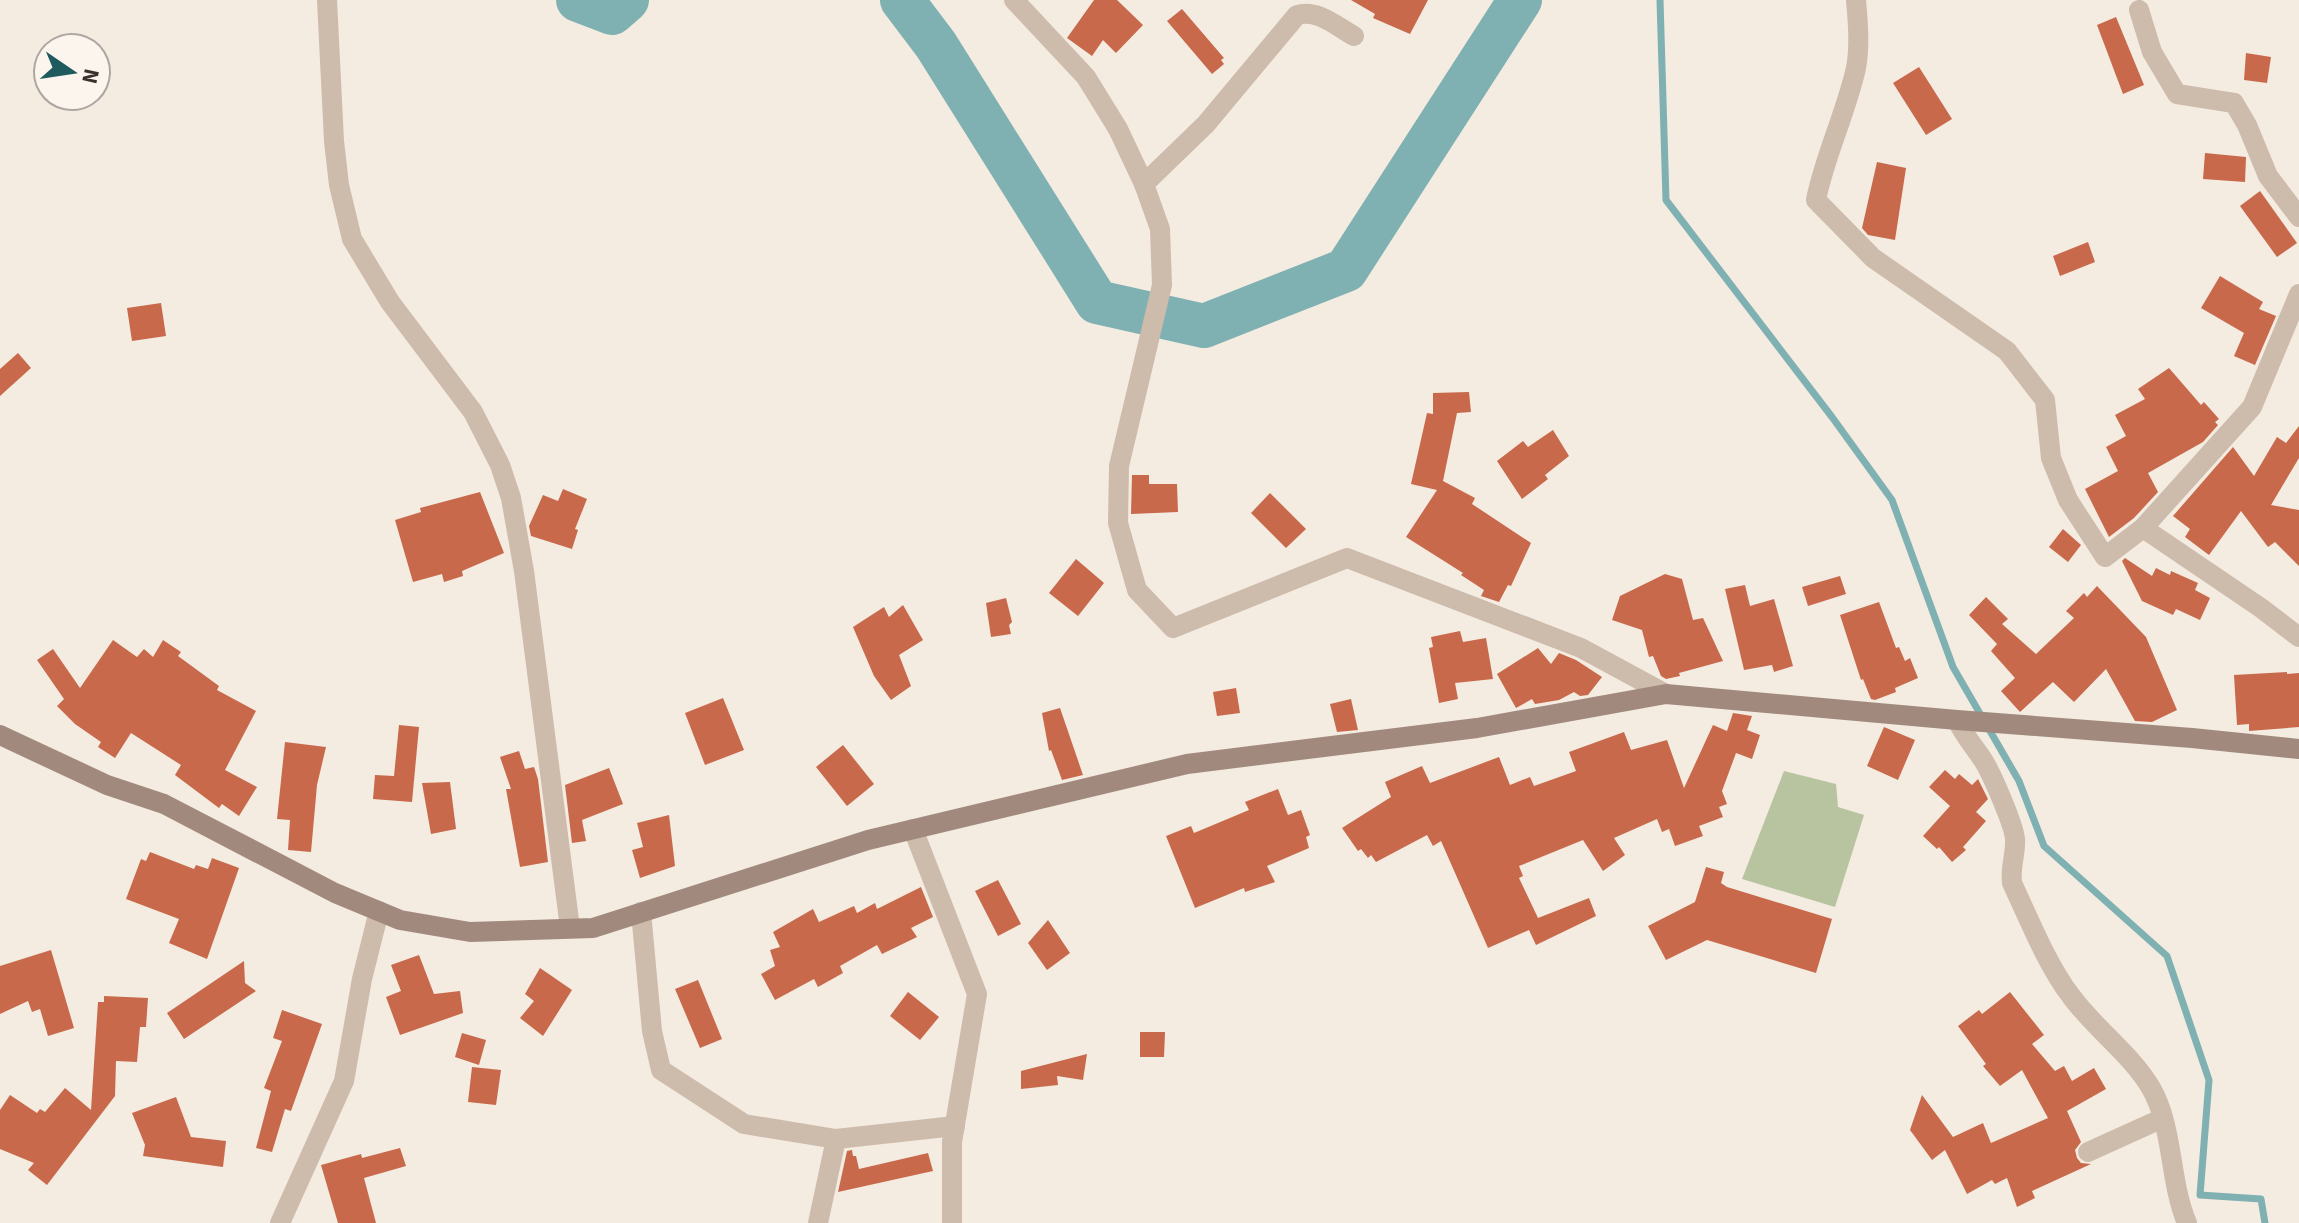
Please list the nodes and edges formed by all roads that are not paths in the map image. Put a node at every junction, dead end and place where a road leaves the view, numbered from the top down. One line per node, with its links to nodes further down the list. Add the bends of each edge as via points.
1 (327, 0): 19 (street, via 334,141 352,239 390,302 473,412 511,498)
2 (1014, 0): 6 (street, via 1086,77)
3 (1856, 0): 10 (street, via 1856,67 1816,200 1873,258 2007,351 2045,400 2051,458 2068,500 2105,557)
4 (2139, 10): 7 (street, via 2152,52 2177,94 2234,103 2268,176)
5 (1354, 36): 6 (street, via 1318,15 1297,15 1206,124)
6 (1144, 184): 12 (street, via 1160,229 1162,285 1119,466 1118,523 1137,590 1173,628 1347,558 1581,648)
7 (2299, 217)
8 (2299, 294): 9 (street)
9 (2295, 314): 10 (street, via 2252,407)
10 (2143, 528): 11 (street)
11 (2299, 637)
12 (1666, 694): 13 (street); 16 (street, via 1477,728 1187,764)
13 (1962, 721): 15 (street); 20 (street, via 1965,738 1983,759 2015,837 2012,883 2057,974 2071,997 2133,1064)
14 (0, 735): 17 (street, via 107,785 164,804)
15 (2299, 749)
16 (913, 829): 18 (street); 21 (street, via 977,994)
17 (379, 911): 19 (street, via 400,920 470,932); 24 (street, via 344,1081)
18 (641, 912): 19 (street, via 593,928); 22 (street, via 652,1031 661,1070 744,1124)
19 (570, 928)
20 (2163, 1118): 23 (street); 27 (street)
21 (955, 1126): 22 (street); 26 (street)
22 (836, 1139): 25 (street)
23 (2088, 1152)
24 (280, 1223)
25 (818, 1223)
26 (952, 1223)
27 (2187, 1223)

